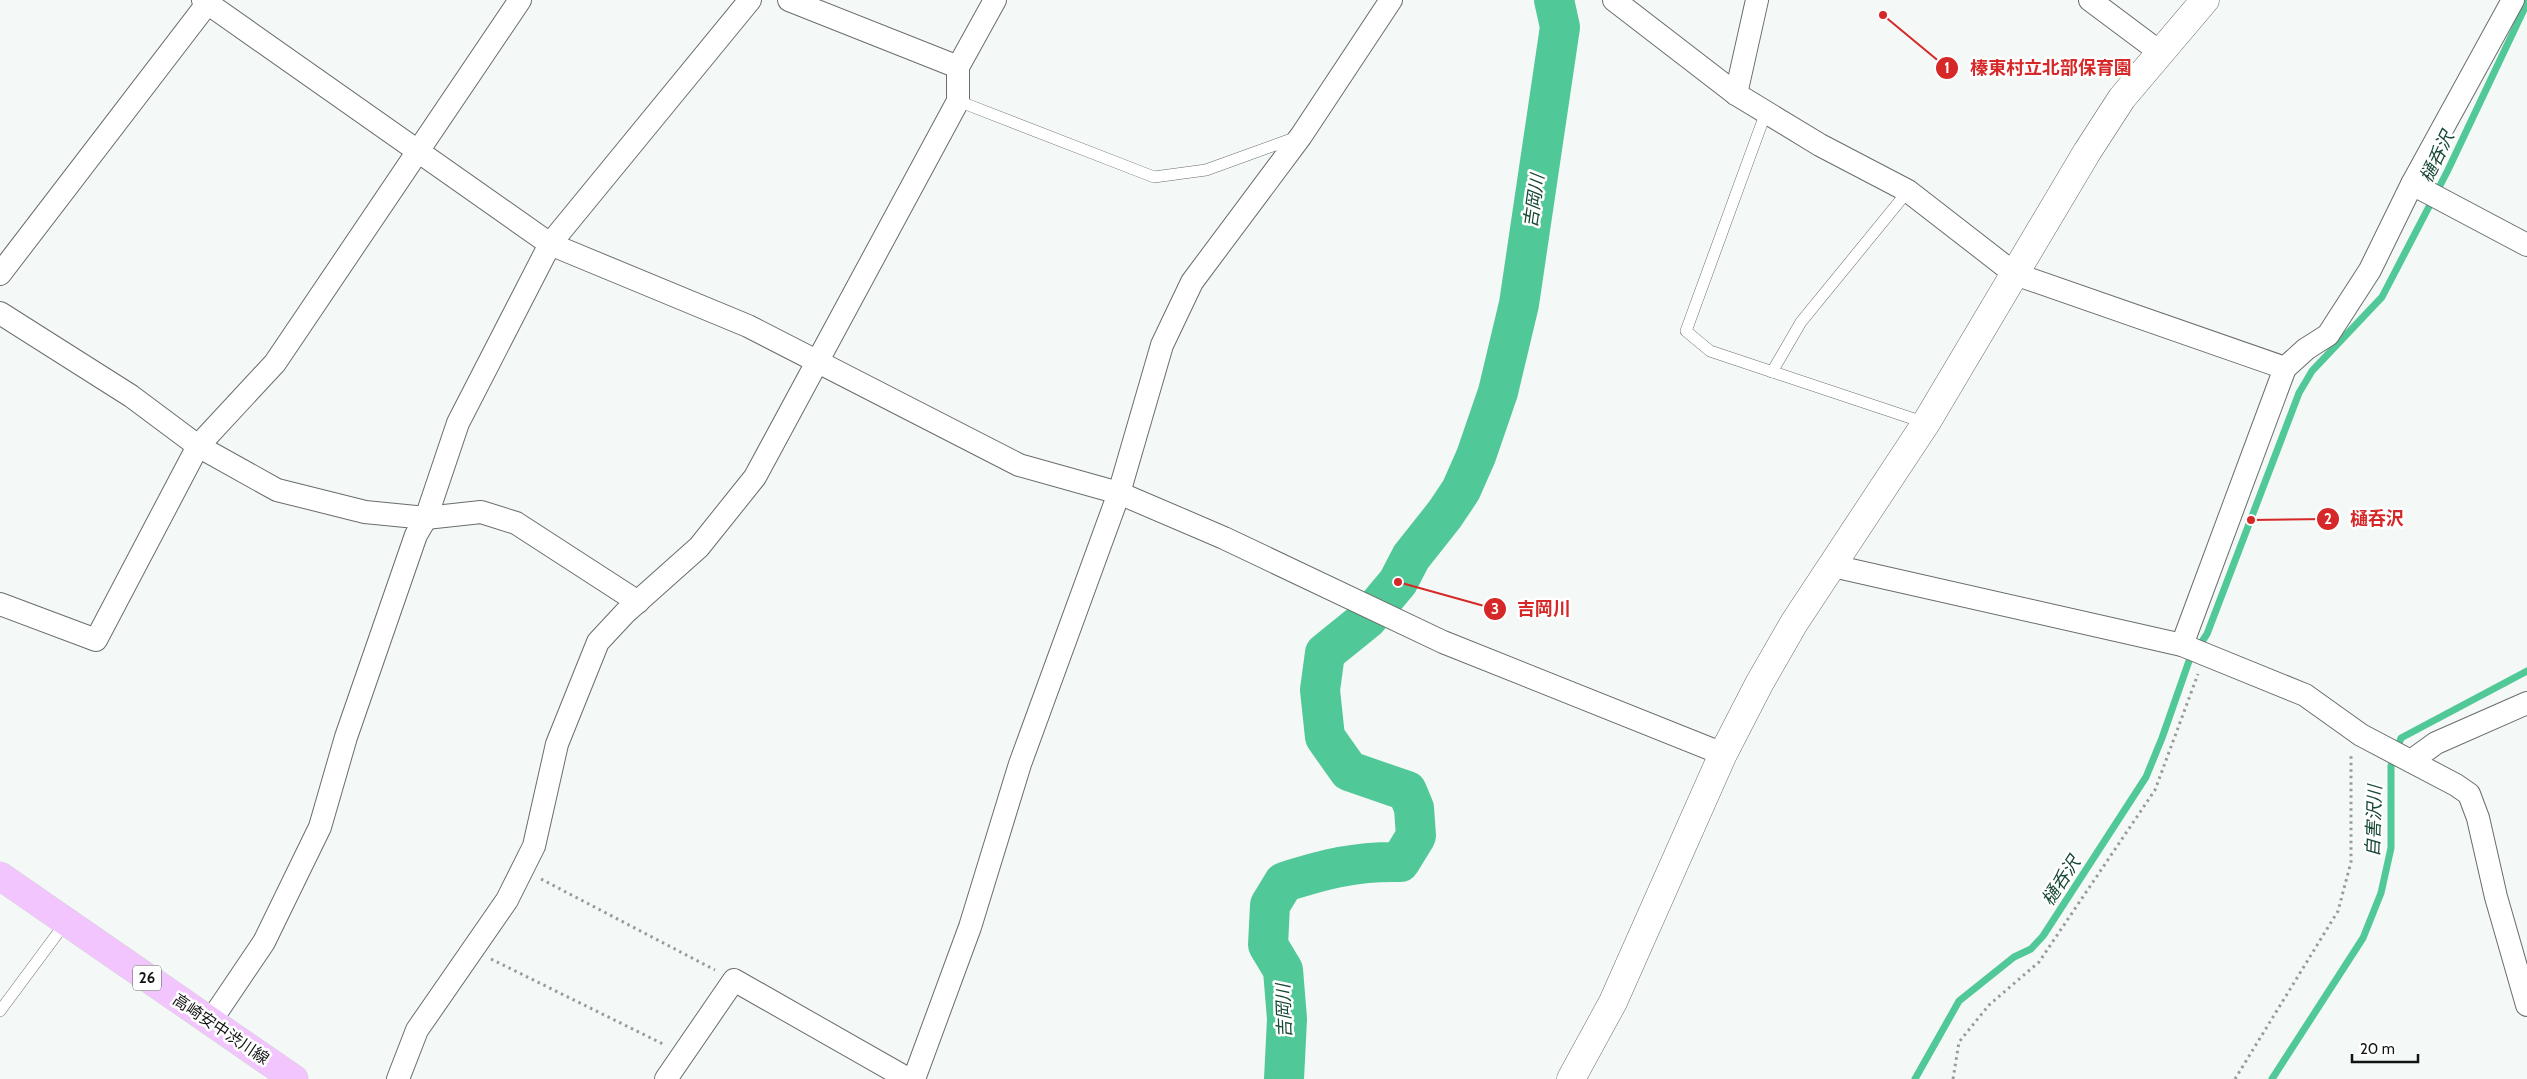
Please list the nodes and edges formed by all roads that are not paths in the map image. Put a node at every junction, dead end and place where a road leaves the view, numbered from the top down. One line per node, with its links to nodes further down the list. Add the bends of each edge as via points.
1 (520, 0): 18 (street)
2 (750, 0): 21 (street)
3 (788, 0): 13 (street)
4 (995, 0): 13 (street)
5 (1391, 0): 17 (street)
6 (1614, 0): 14 (street)
7 (1757, 0): 14 (street)
8 (2090, 0): 12 (street)
9 (2205, 0): 12 (street)
10 (2513, 0): 19 (street)
11 (207, 1): 18 (street); 23 (street)
12 (2161, 53): 24 (street, via 2122,98)
13 (958, 67): 15 (street)
14 (1736, 94): 16 (street)
15 (958, 101): 17 (lane, via 1154,177 1206,170); 26 (street)
16 (1766, 112): 20 (street, via 1820,145); 28 (lane, via 1686,331 1710,351)
17 (1301, 136): 31 (street, via 1192,282 1162,344)
18 (419, 153): 21 (street); 30 (street, via 275,363)
19 (2412, 184): 22 (street); 27 (street, via 2370,270 2328,335)
20 (1908, 191): 24 (street); 28 (lane, via 1801,322)
21 (550, 244): 26 (street, via 748,326); 32 (street, via 458,423)
22 (2527, 245)
23 (0, 274)
24 (2015, 274): 27 (street); 29 (street)
25 (0, 313): 30 (street, via 132,396)
26 (817, 362): 31 (street, via 1019,466); 34 (street, via 755,477 699,547)
27 (2285, 368): 36 (street)
28 (1772, 372): 29 (lane)
29 (1926, 423): 33 (street)
30 (198, 446): 32 (street, via 277,490 365,512); 35 (street, via 96,640)
31 (1118, 493): 38 (street, via 1224,538 1443,642); 49 (street, via 1020,764 970,927)
32 (426, 518): 34 (street, via 481,512 516,523); 44 (street, via 416,535 320,827 264,942)
33 (1833, 566): 36 (street); 38 (street, via 1794,623)
34 (638, 602): 46 (street, via 598,642 557,744 534,846 507,900 417,1030)
35 (0, 604)
36 (2182, 645): 39 (street, via 2305,695 2351,728)
37 (2527, 702): 39 (street, via 2436,743)
38 (1723, 754): 50 (street, via 1613,1002)
39 (2410, 761): 42 (street, via 2469,794)
40 (0, 876): 41 (main road, 高崎安中渋川線 / 26)
41 (66, 922): 43 (lane); 44 (main road, 高崎安中渋川線 / 26)
42 (2527, 1005)
43 (0, 1011)
44 (210, 1022): 45 (main road, 高崎安中渋川線 / 26)
45 (294, 1079)
46 (398, 1079)
47 (666, 1079): 48 (street, via 734,980)
48 (908, 1079)
49 (914, 1079)
50 (1571, 1079)

